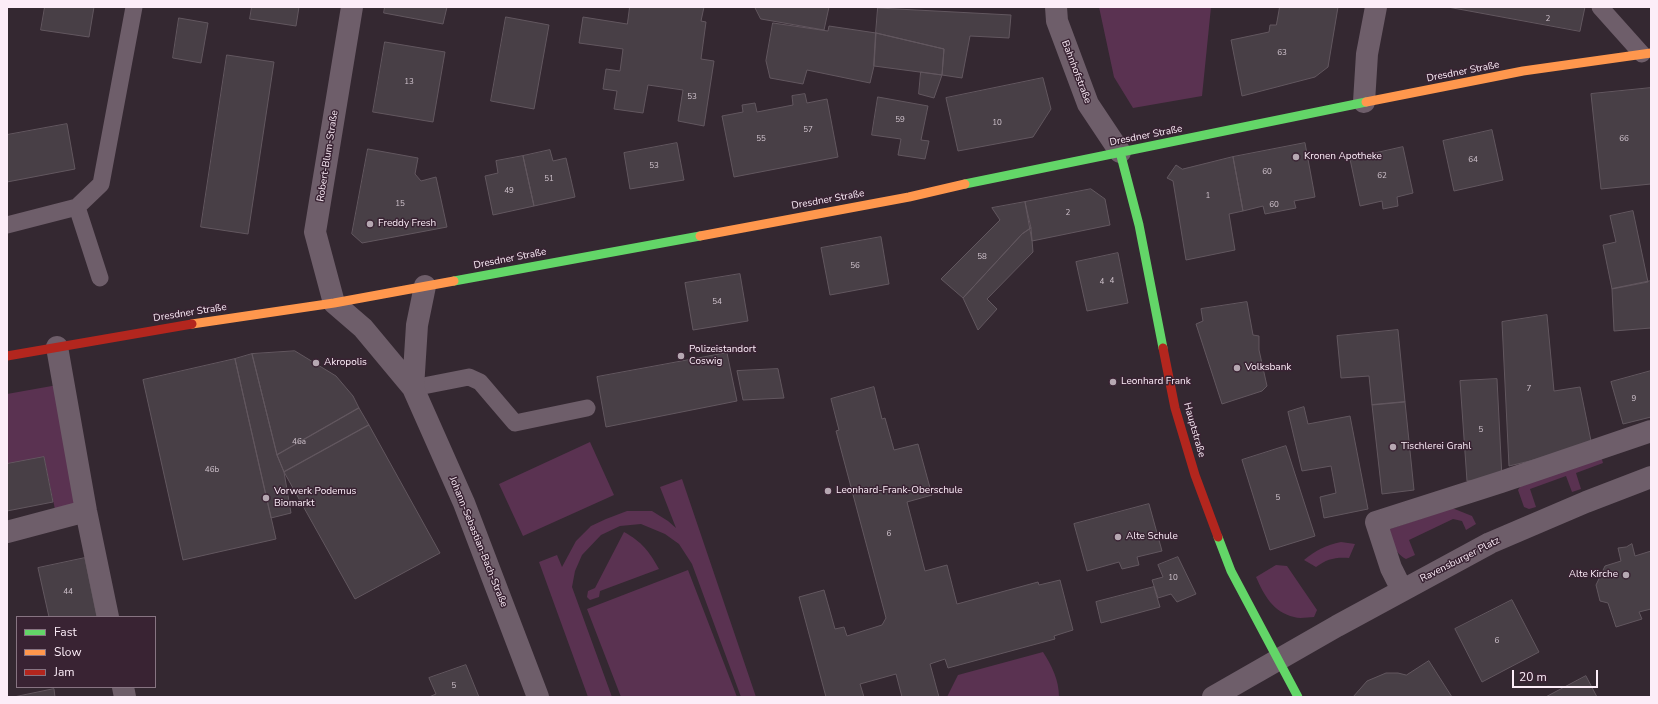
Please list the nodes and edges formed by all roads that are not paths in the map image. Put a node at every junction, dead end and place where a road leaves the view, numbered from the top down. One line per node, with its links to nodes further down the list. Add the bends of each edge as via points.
1 (134, 7): 9 (lane, via 101,184)
2 (352, 7): 13 (street, Robert-Blum-Straße, via 315,232)
3 (1056, 7): 8 (street, Bahnhofstraße, via 1057,21 1088,104)
4 (1376, 7): 7 (street, via 1366,54)
5 (1600, 7): 6 (lane)
6 (1646, 53): 7 (main road, Dresdner Straße, via 1523,71)
7 (1364, 102): 8 (main road, Dresdner Straße)
8 (1120, 152): 12 (main road, Dresdner Straße, via 909,197); 24 (main road, Hauptstraße, via 1139,225 1176,408 1195,476 1231,571)
9 (77, 207): 10 (lane); 11 (lane)
10 (7, 224)
11 (100, 278)
12 (425, 286): 13 (main road, Dresdner Straße); 16 (street, Johann-Sebastian-Bach-Straße, via 417,325)
13 (334, 303): 14 (main road, Dresdner Straße, via 252,314); 16 (street, Johann-Sebastian-Bach-Straße, via 363,328)
14 (57, 347): 15 (main road, Dresdner Straße); 20 (street)
15 (7, 356)
16 (413, 388): 17 (lane, via 469,377 480,382 515,423); 25 (street, Johann-Sebastian-Bach-Straße, via 464,503)
17 (587, 408)
18 (1651, 431): 22 (street, via 1376,522 1391,568)
19 (1651, 477): 22 (street, Ravensburger Platz, via 1490,543)
20 (86, 511): 21 (street); 23 (street)
21 (7, 532)
22 (1402, 590): 24 (street, Ravensburger Platz)
23 (108, 616)
24 (1277, 659): 26 (street, Ravensburger Platz); 27 (main road, Hauptstraße)
25 (538, 697)
26 (1213, 697)
27 (1298, 697)

